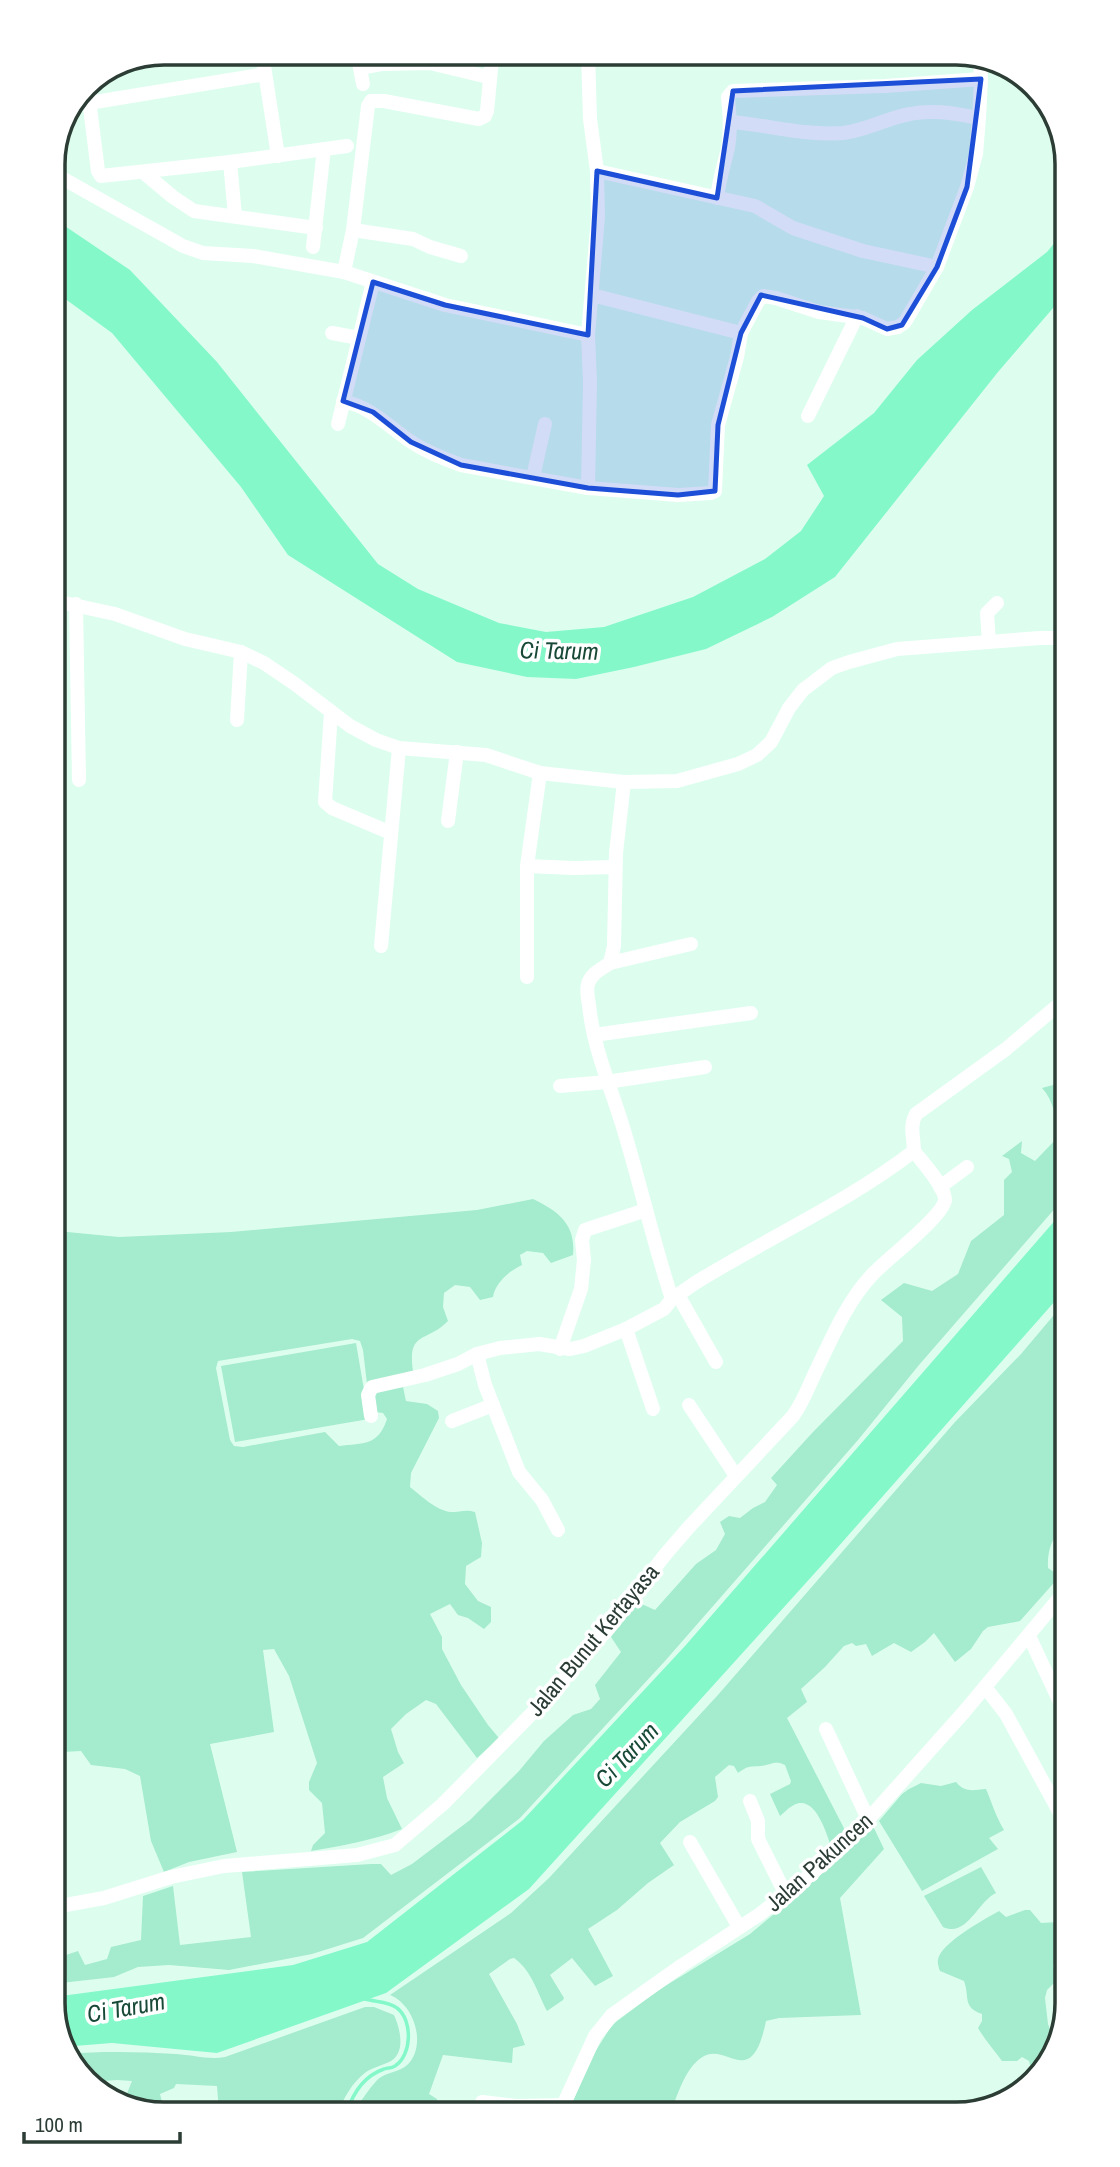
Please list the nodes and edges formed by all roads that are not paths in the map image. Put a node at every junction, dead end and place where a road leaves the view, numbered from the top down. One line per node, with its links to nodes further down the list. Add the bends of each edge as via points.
1 (264, 65): 9 (street)
2 (359, 65): 7 (street)
3 (376, 65): 7 (street)
4 (461, 65): 10 (street)
5 (491, 65): 26 (street, via 487,111 480,119 371,101)
6 (588, 65): 21 (street)
7 (360, 68): 12 (street)
8 (980, 68): 11 (street)
9 (265, 74): 13 (street); 18 (street)
10 (484, 76)
11 (981, 79): 14 (street); 15 (street, via 733,91 728,97)
12 (363, 84)
13 (89, 103): 20 (street, via 98,171 102,176)
14 (979, 118): 15 (street, via 927,111 866,128 812,134); 29 (street, via 967,187)
15 (731, 122): 23 (street)
16 (347, 146): 17 (street)
17 (324, 149): 18 (street); 25 (street)
18 (278, 156): 19 (street)
19 (230, 162): 20 (street); 24 (street)
20 (143, 172): 24 (street, via 194,211)
21 (597, 172): 23 (street); 32 (street)
22 (65, 180): 30 (street, via 203,253 253,256)
23 (717, 198): 29 (street, via 755,206 793,228 863,251)
24 (235, 216): 25 (street)
25 (316, 228): 27 (street)
26 (353, 230): 28 (street, via 413,239); 30 (street)
27 (313, 247)
28 (461, 256)
29 (937, 267): 33 (street, via 898,327 887,329)
30 (344, 272): 31 (street)
31 (373, 282): 36 (street, via 445,305); 37 (street)
32 (592, 295): 35 (street); 36 (street)
33 (857, 316): 35 (street, via 819,312 763,296); 39 (street)
34 (332, 332): 37 (street)
35 (741, 332): 43 (street, via 718,425 715,491 678,495)
36 (588, 335): 43 (street)
37 (359, 338): 38 (street)
38 (343, 401): 40 (street); 42 (street, via 373,412 411,442 441,458)
39 (808, 416)
40 (338, 424)
41 (545, 424): 42 (street)
42 (533, 477): 43 (street)
43 (588, 488)
44 (65, 602): 46 (street)
45 (996, 603): 48 (street, via 987,613)
46 (76, 604): 49 (street); 55 (street)
47 (1055, 638): 48 (street)
48 (989, 642): 56 (street, via 897,649 832,668 803,690 771,742 757,755 677,781)
49 (241, 652): 50 (street, via 295,684); 51 (street)
50 (331, 713): 52 (street); 58 (street, via 325,802)
51 (237, 720)
52 (399, 748): 53 (street); 58 (street)
53 (457, 752): 54 (street, via 486,755); 57 (street)
54 (540, 773): 56 (street); 59 (street)
55 (79, 780)
56 (624, 782): 60 (street)
57 (448, 821)
58 (391, 833): 62 (street)
59 (527, 866): 60 (street); 64 (street)
60 (615, 867): 63 (street)
61 (691, 944): 63 (street)
62 (381, 946)
63 (610, 963): 67 (street, via 588,982)
64 (527, 977)
65 (1055, 1008): 71 (street, via 916,1114 911,1130)
66 (751, 1013): 67 (street)
67 (594, 1035): 69 (street)
68 (705, 1068): 69 (street)
69 (607, 1082): 70 (street); 74 (street)
70 (560, 1086)
71 (914, 1151): 73 (street); 75 (street)
72 (967, 1167): 73 (street)
73 (940, 1187): 85 (street, Jalan Bunut Kertayasa, via 945,1202 942,1208 863,1286 829,1343 801,1404)
74 (646, 1210): 75 (street, via 656,1252); 77 (street, via 585,1230 582,1289)
75 (675, 1297): 76 (street, via 664,1309); 79 (street)
76 (626, 1329): 77 (street, via 584,1346); 82 (street)
77 (560, 1349): 78 (street, via 539,1343)
78 (477, 1354): 80 (street); 83 (street, via 425,1375 372,1387 368,1395)
79 (716, 1362)
80 (493, 1405): 84 (street); 86 (street, via 519,1472)
81 (689, 1405): 85 (street)
82 (653, 1409)
83 (371, 1416)
84 (452, 1421)
85 (736, 1476): 97 (street, Jalan Bunut Kertayasa, via 547,1698 443,1804 395,1845 357,1855 224,1866)
86 (558, 1530)
87 (1055, 1604): 88 (street, Jalan Pakuncen)
88 (1029, 1636): 89 (street, Jalan Pakuncen); 90 (street)
89 (985, 1687): 93 (street, via 1006,1714); 94 (street, Jalan Pakuncen)
90 (1055, 1692)
91 (826, 1729): 94 (street)
92 (750, 1801): 96 (street, via 758,1821 758,1839)
93 (1055, 1804)
94 (868, 1819): 96 (street, Jalan Pakuncen)
95 (691, 1842): 98 (street)
96 (786, 1895): 98 (street, Jalan Pakuncen)
97 (65, 1905)
98 (739, 1927): 99 (street, Jalan Pakuncen, via 611,2015 595,2036)
99 (566, 2102)

